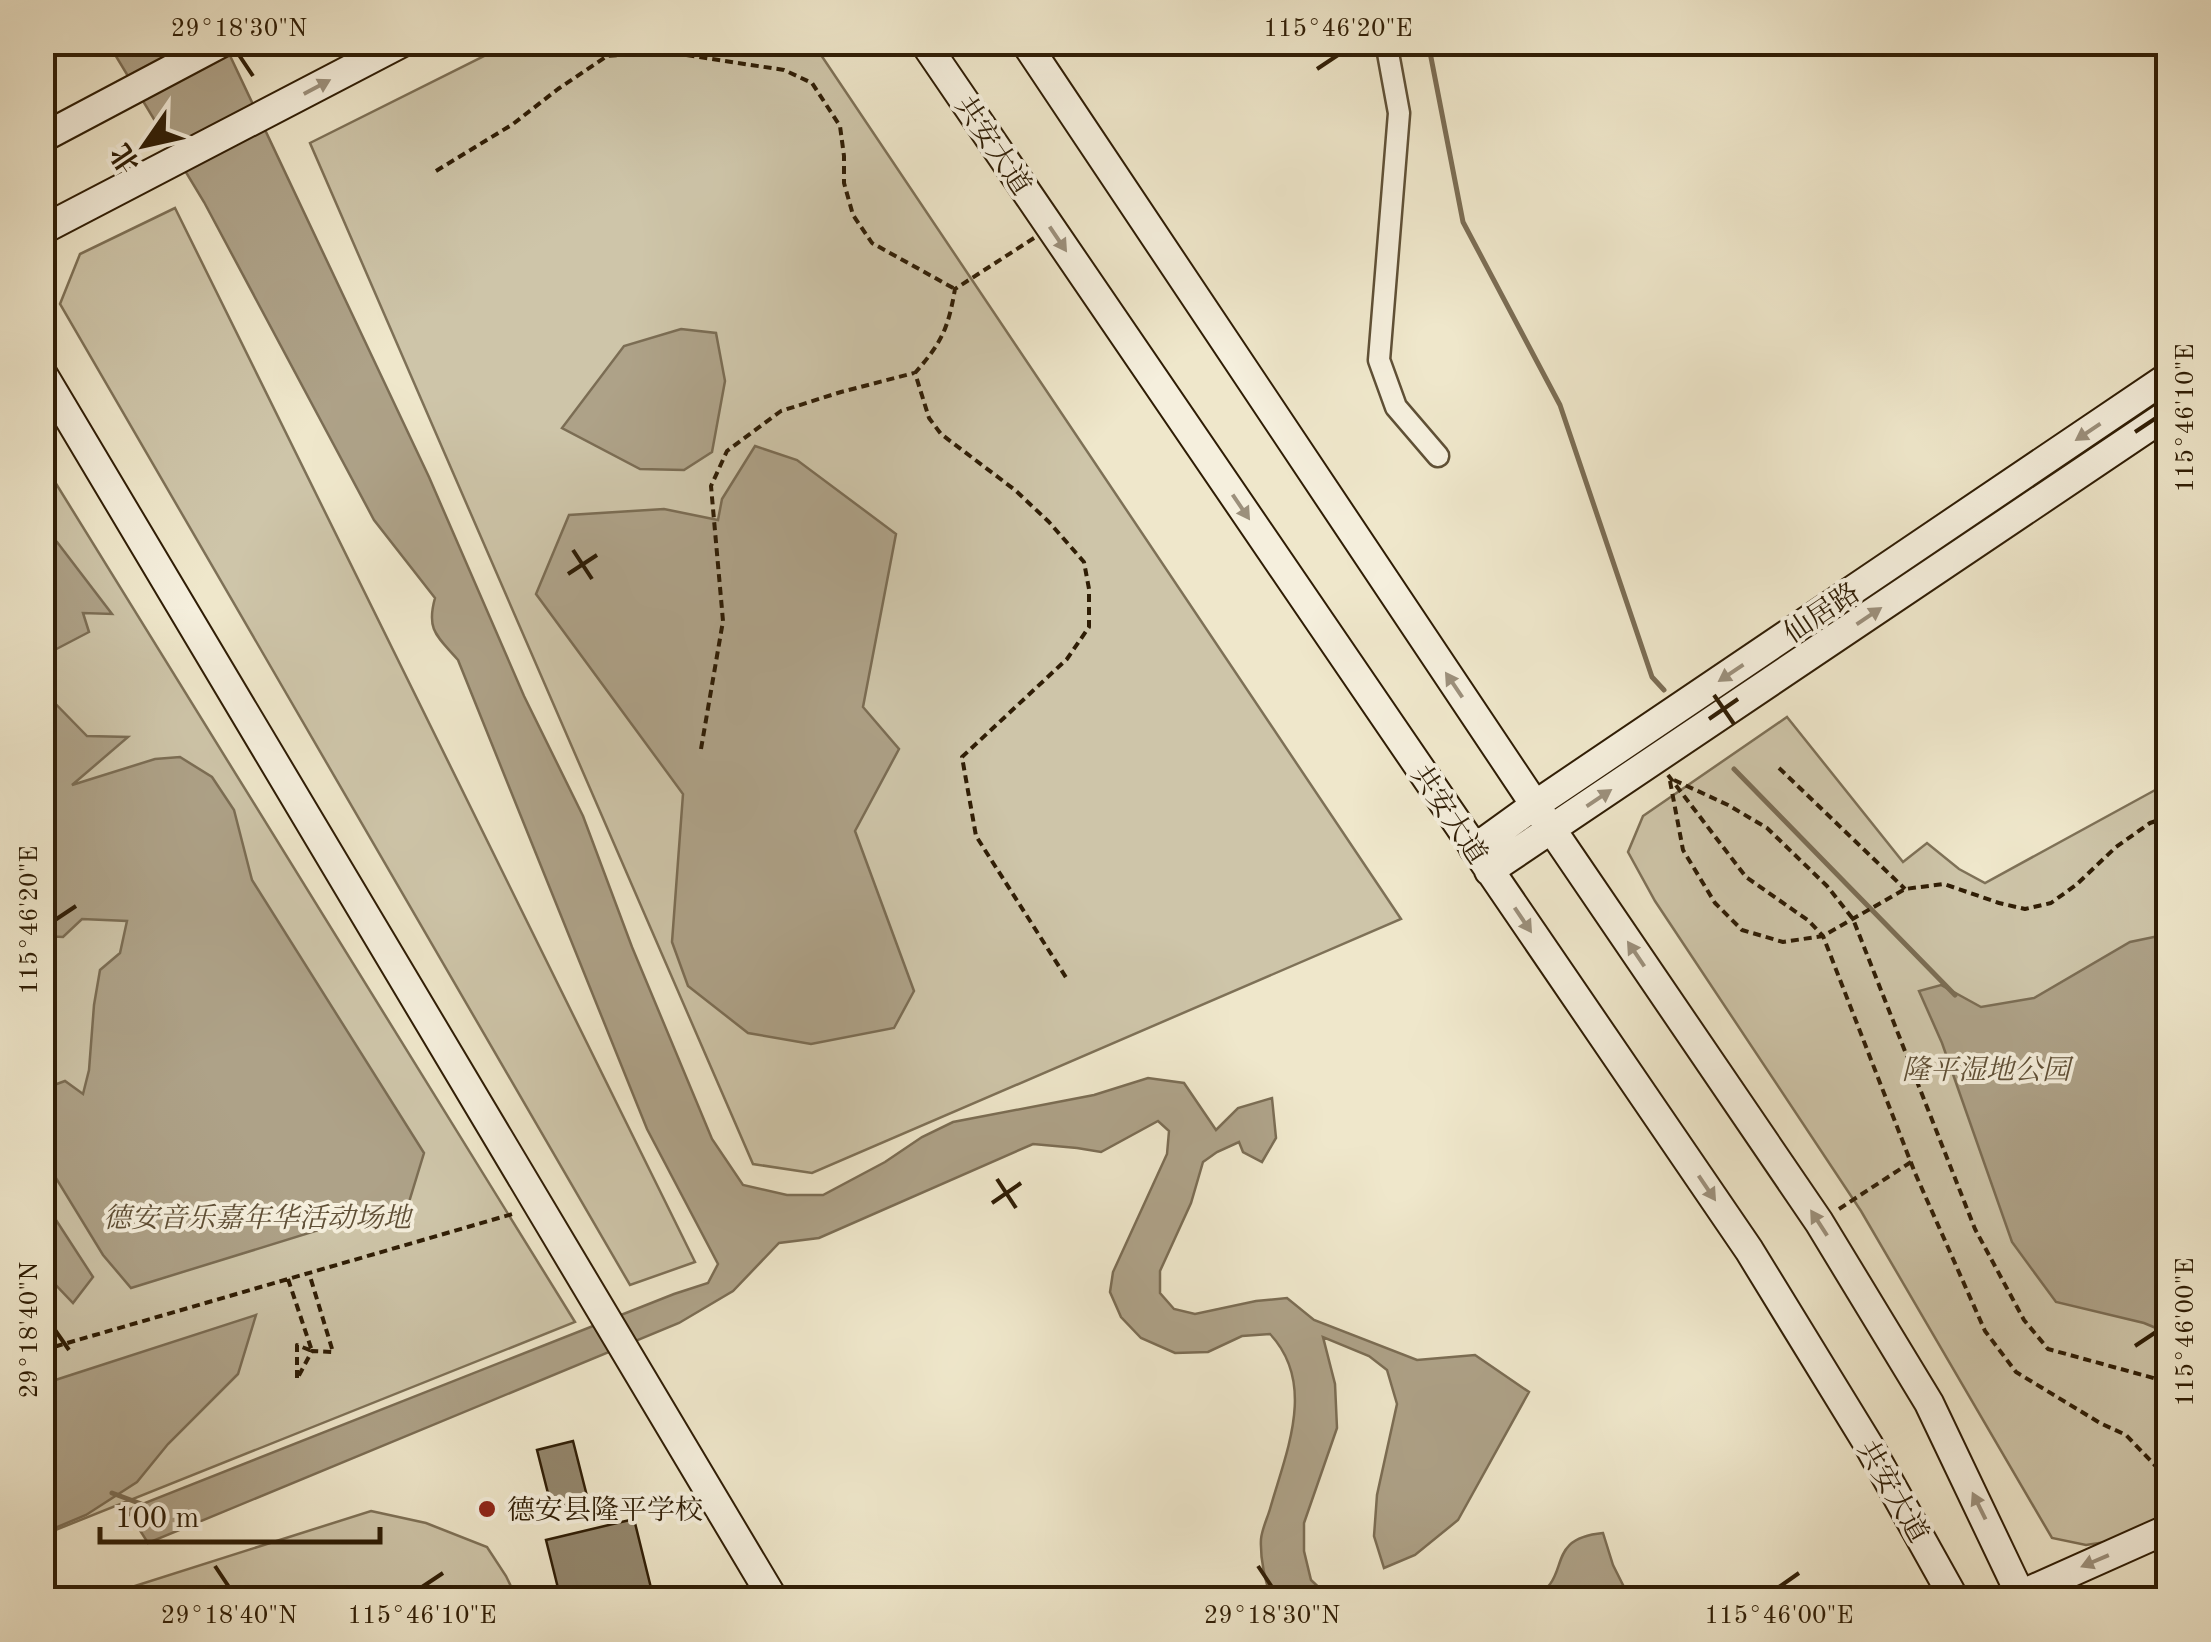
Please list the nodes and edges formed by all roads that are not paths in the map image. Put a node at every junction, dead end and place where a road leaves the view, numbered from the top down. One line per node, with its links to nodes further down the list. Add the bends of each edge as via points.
1 (223, 42): 6 (main road)
2 (402, 42): 7 (main road, one-way to 2)
3 (924, 42): 14 (main road, 共安大道, one-way to 14)
4 (1025, 42): 12 (main road, one-way to 4)
5 (1386, 42): 11 (street, via 1399,113 1379,360 1396,407)
6 (42, 138)
7 (42, 230)
8 (42, 373): 17 (main road)
9 (2168, 377): 12 (main road, 仙居路, one-way to 12)
10 (2168, 414): 13 (main road, 仙居路, one-way to 10, via 1663,769)
11 (1438, 456)
12 (1535, 805): 13 (main road); 14 (main road, 仙居路)
13 (1552, 830): 14 (main road, 仙居路); 16 (main road, one-way to 13, via 1929,1403 1819,1222)
14 (1482, 860): 18 (main road, 共安大道, one-way to 18, via 1749,1250)
15 (2168, 1530): 16 (main road, one-way to 16)
16 (2018, 1597)
17 (774, 1600)
18 (1955, 1600)

